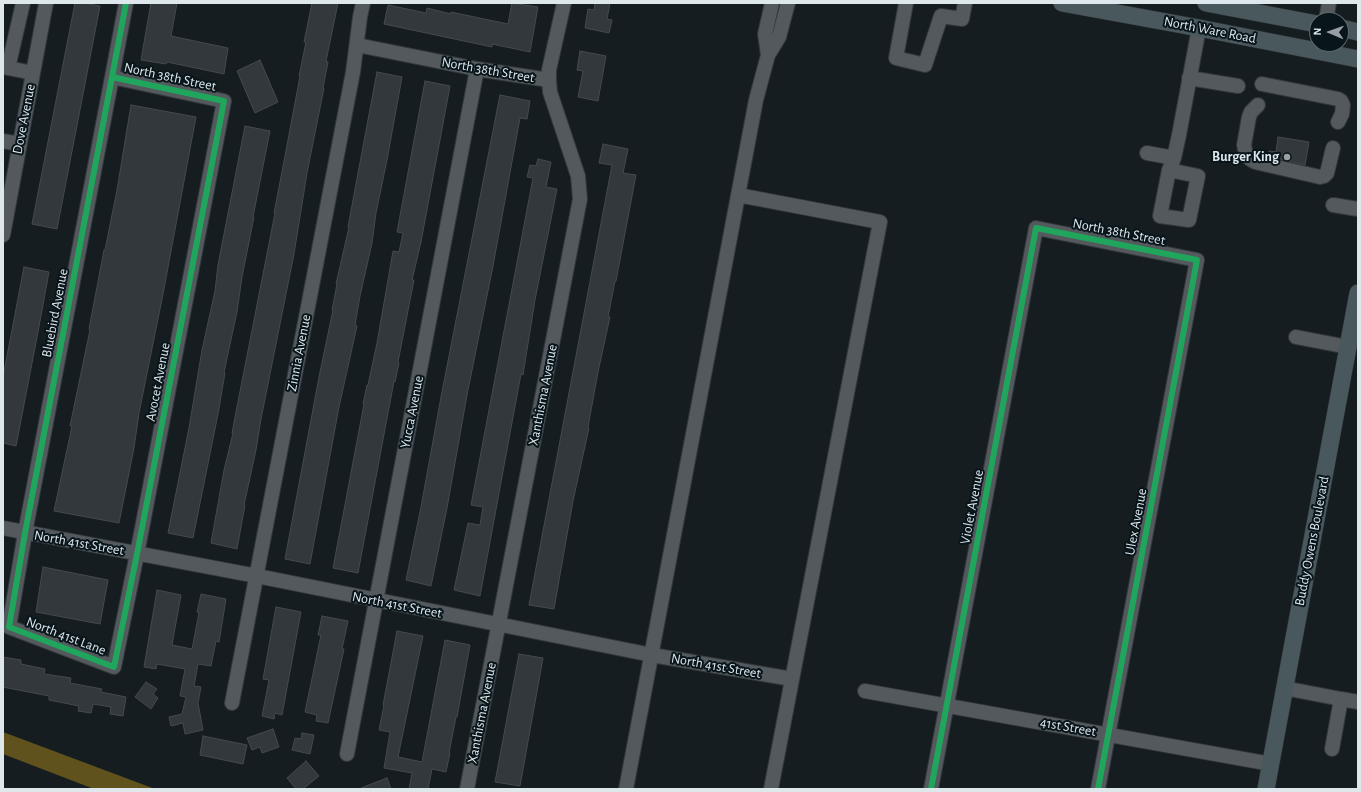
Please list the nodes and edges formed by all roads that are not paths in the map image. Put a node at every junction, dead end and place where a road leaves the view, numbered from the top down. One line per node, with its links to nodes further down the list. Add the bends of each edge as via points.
1 (23, 3): 18 (street)
2 (46, 3): 20 (street, Dove Avenue)
3 (126, 3): 21 (street, Bluebird Avenue)
4 (363, 3): 15 (street, Zinnia Avenue)
5 (564, 3): 23 (street, Xanthisma Avenue)
6 (772, 3): 16 (street, via 765,34)
7 (906, 3): 8 (street, via 896,58 925,65 941,16 962,19)
8 (966, 3)
9 (1062, 3): 12 (main road, North Ware Road)
10 (1206, 3): 13 (main road, North Ware Road)
11 (786, 4): 16 (street, via 779,37)
12 (1106, 7): 14 (main road, North Ware Road)
13 (1309, 22)
14 (1199, 28): 17 (main road, North Ware Road); 22 (street)
15 (357, 45): 19 (street, North 38th Street); 45 (street, Zinnia Avenue)
16 (768, 55): 33 (street, via 756,100)
17 (1358, 59)
18 (6, 67): 20 (street)
19 (477, 69): 23 (street, North 38th Street); 46 (street, Yucca Avenue)
20 (33, 73): 30 (street, Dove Avenue)
21 (112, 77): 26 (street, North 38th Street); 43 (street, Bluebird Avenue)
22 (1189, 78): 25 (street); 32 (street, via 1171,164)
23 (549, 80): 47 (street, Xanthisma Avenue, via 550,92 578,176 580,199)
24 (1262, 84): 28 (street, via 1338,99 1343,105)
25 (1238, 86)
26 (224, 101): 44 (street, Avocet Avenue)
27 (1258, 106): 31 (street, via 1251,112 1244,145 1246,154 1255,162 1320,177 1327,173)
28 (1338, 122)
29 (3, 141): 30 (street)
30 (20, 144): 37 (street, Dove Avenue)
31 (1333, 148)
32 (1147, 153)
33 (738, 195): 49 (street); 51 (street, via 880,222)
34 (1333, 205): 35 (street)
35 (1358, 209)
36 (1036, 228): 38 (street, North 38th Street); 57 (street, Violet Avenue)
37 (3, 235)
38 (1197, 260): 58 (street, Ulex Avenue)
39 (1358, 293): 41 (main road, Buddy Owens Boulevard)
40 (1296, 337): 41 (street)
41 (1348, 347): 52 (main road, Buddy Owens Boulevard)
42 (3, 528): 43 (street, North 41st Street)
43 (24, 533): 44 (street, North 41st Street); 48 (street, Bluebird Avenue)
44 (138, 554): 45 (street, North 41st Street); 50 (street, Avocet Avenue)
45 (257, 576): 46 (street, North 41st Street); 56 (street, Zinnia Avenue)
46 (376, 601): 47 (street, North 41st Street); 60 (street, Yucca Avenue)
47 (499, 625): 49 (street, North 41st Street); 62 (street, Xanthisma Avenue)
48 (9, 627): 50 (street, North 41st Lane)
49 (652, 654): 51 (street, North 41st Street); 63 (street)
50 (114, 667)
51 (792, 679): 64 (street)
52 (1284, 688): 54 (street); 61 (main road, Buddy Owens Boulevard)
53 (865, 691): 57 (street, 41st Street)
54 (1341, 699): 55 (street); 59 (street)
55 (1358, 702)
56 (232, 703)
57 (948, 705): 58 (street, 41st Street); 65 (street, Violet Avenue)
58 (1109, 735): 61 (street, 41st Street); 66 (street, Ulex Avenue)
59 (1332, 749)
60 (347, 754)
61 (1270, 764): 67 (main road, Buddy Owens Boulevard)
62 (467, 789)
63 (626, 789)
64 (771, 789)
65 (931, 789)
66 (1098, 789)
67 (1266, 789)

